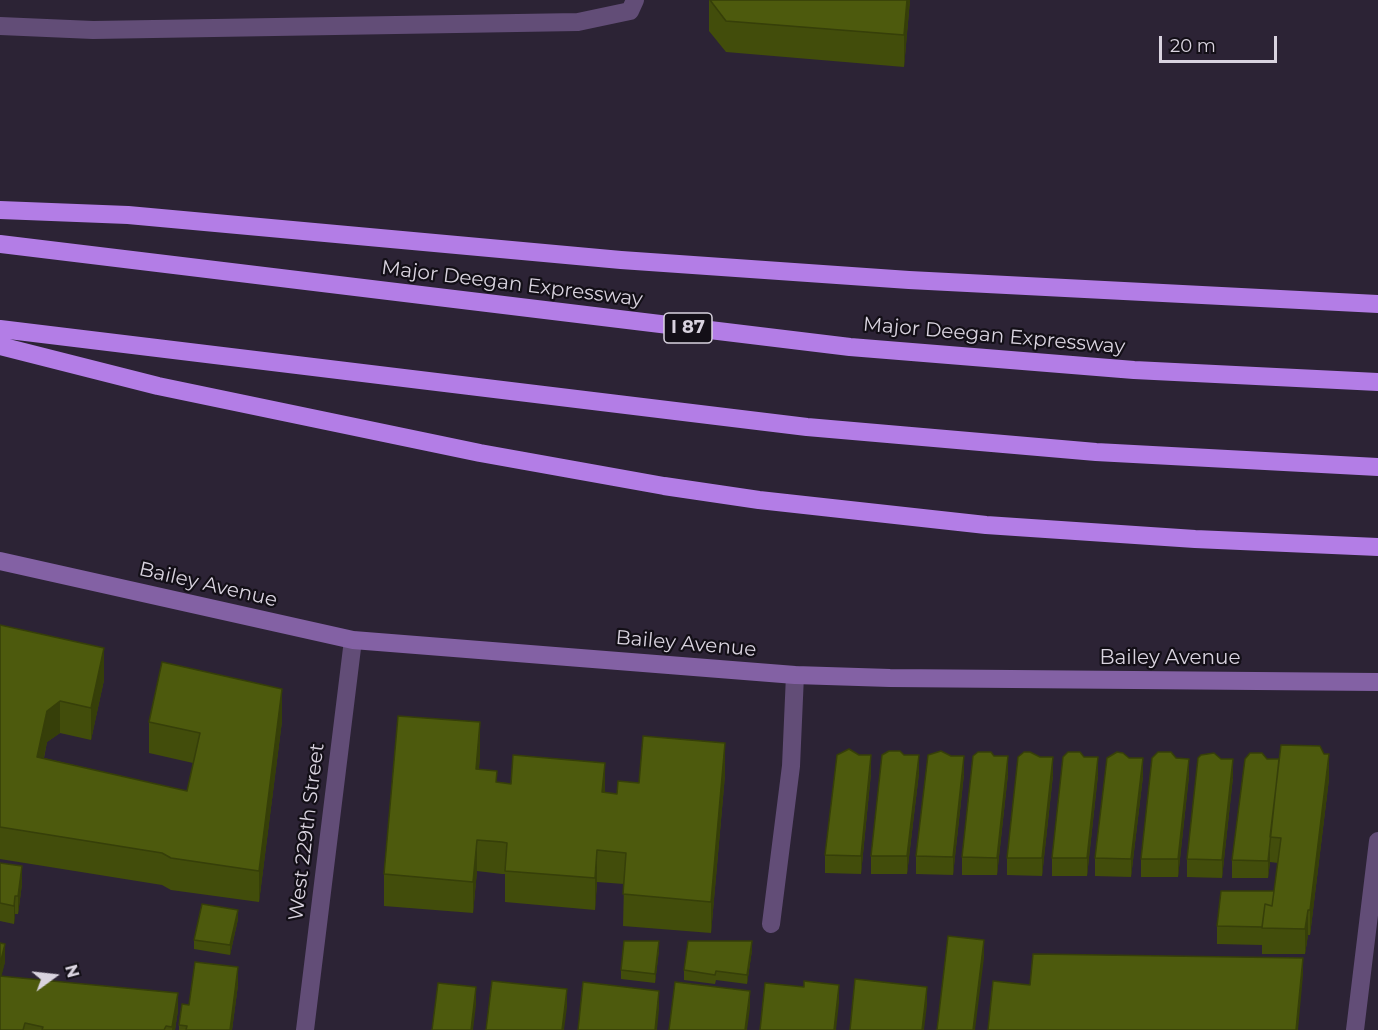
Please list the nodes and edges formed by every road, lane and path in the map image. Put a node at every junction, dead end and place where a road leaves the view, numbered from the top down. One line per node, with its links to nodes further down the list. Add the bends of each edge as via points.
1 (635, 0): 2 (street, via 630,11 578,22 93,30)
2 (0, 26)
3 (0, 210): 5 (highway, via 128,215 621,260 909,280)
4 (0, 244): 8 (highway, Major Deegan Expressway / I 87, via 850,347 1134,370)
5 (1378, 304)
6 (0, 329): 9 (highway, via 807,427 1096,452)
7 (0, 346): 10 (highway, via 158,386 480,453 749,498 986,525)
8 (1378, 382)
9 (1378, 467)
10 (1378, 547)
11 (0, 561): 12 (main road, Bailey Avenue)
12 (353, 640): 13 (main road, Bailey Avenue); 17 (street, West 229th Street)
13 (795, 675): 14 (main road, Bailey Avenue); 16 (street, via 791,766)
14 (1378, 682)
15 (1378, 841): 18 (street)
16 (771, 924)
17 (305, 1030)
18 (1355, 1030)

